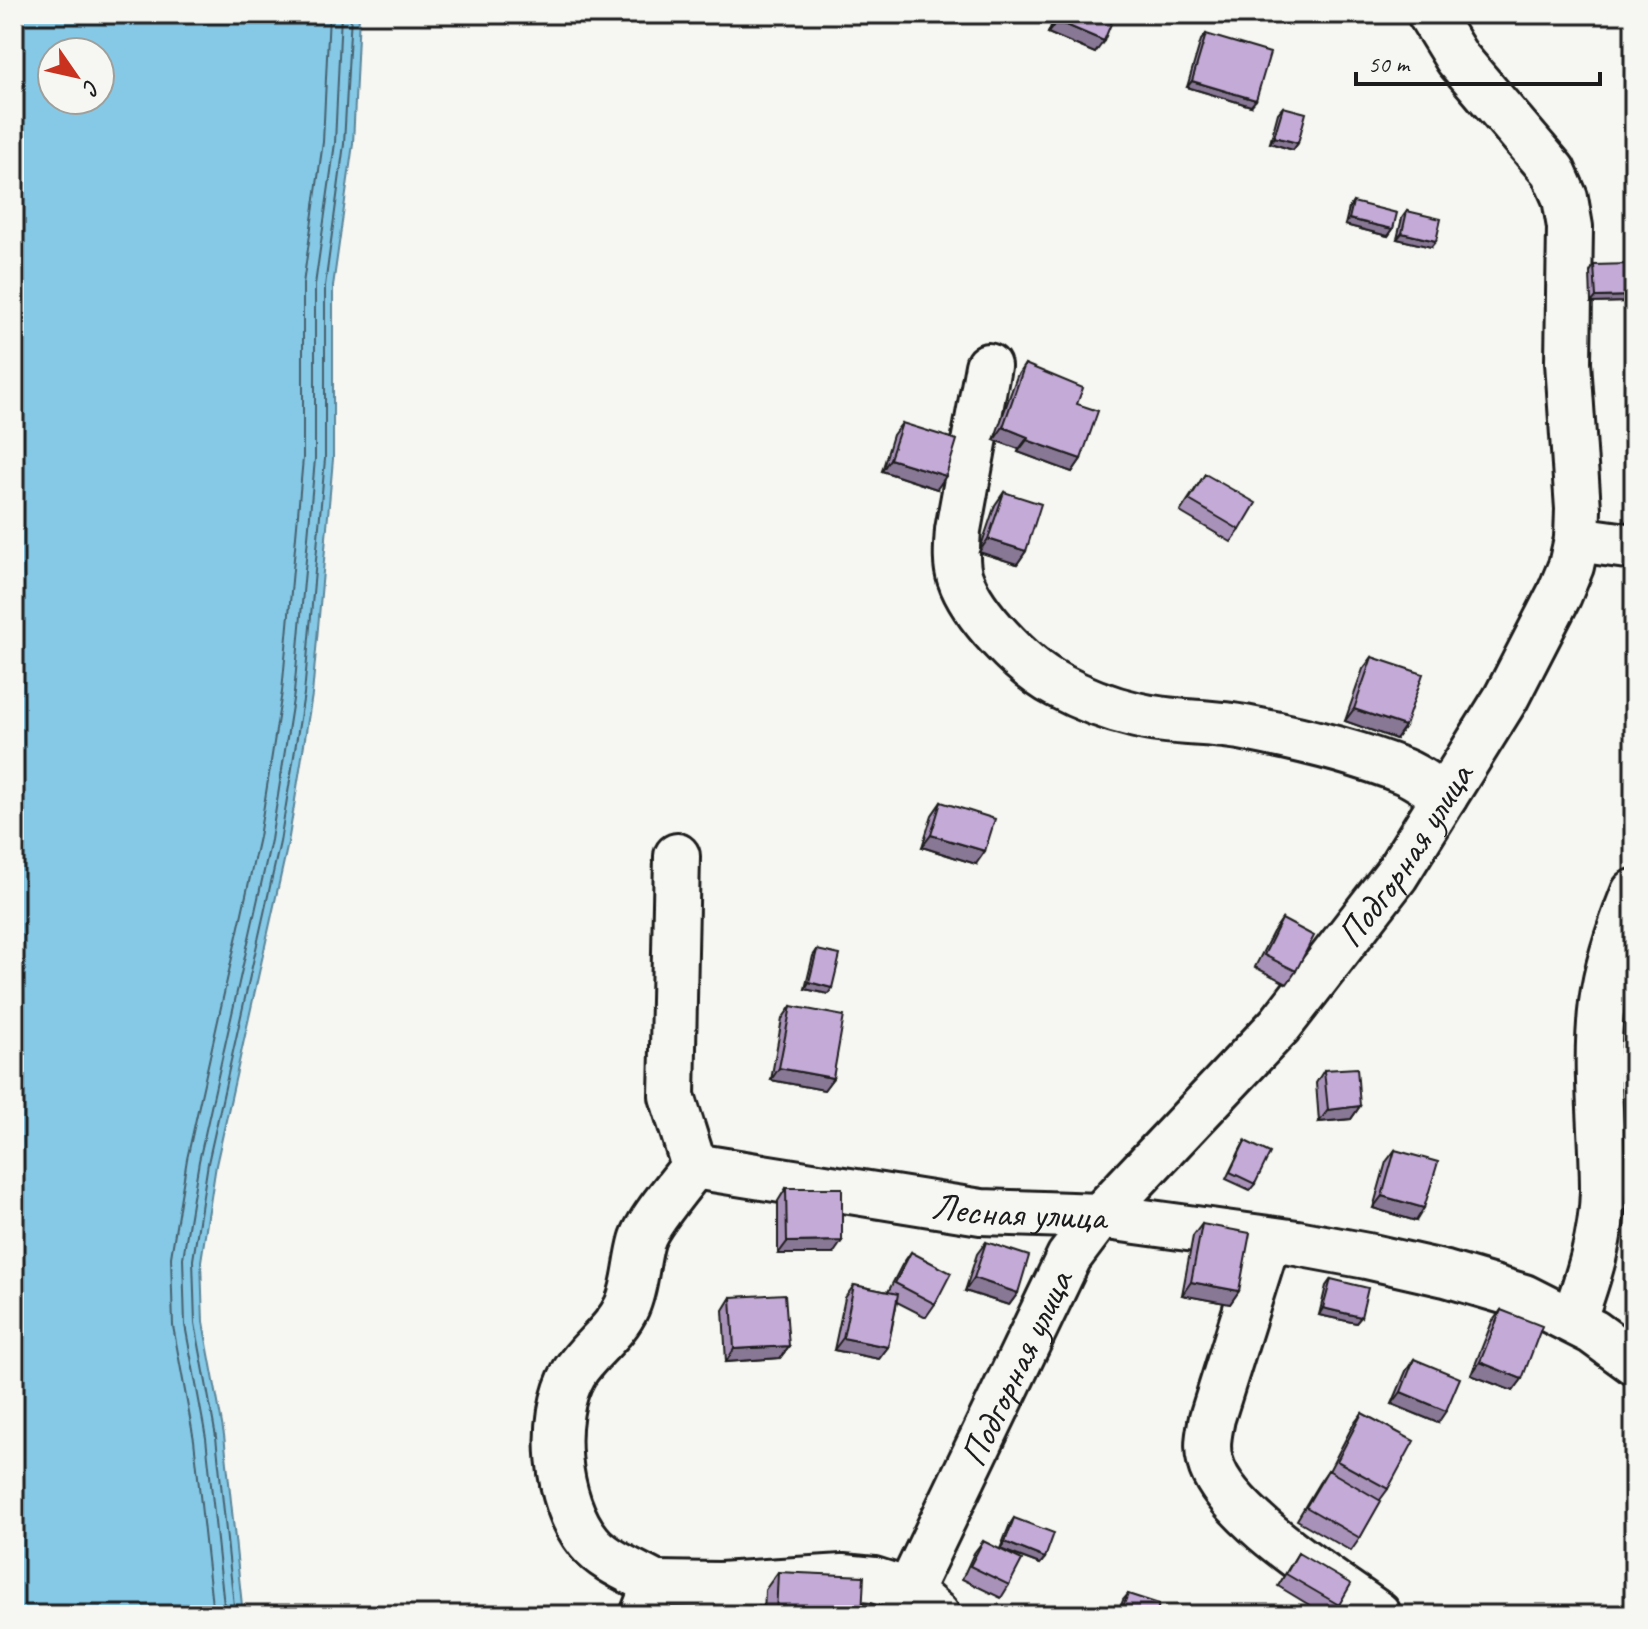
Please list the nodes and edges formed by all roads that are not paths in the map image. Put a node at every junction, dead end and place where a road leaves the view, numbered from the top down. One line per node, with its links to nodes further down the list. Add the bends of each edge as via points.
1 (1430, 14): 3 (street, Подгорная улица, via 1457,58 1553,171 1565,198)
2 (988, 366): 5 (street, via 956,555 960,578 974,605 1030,666 1056,685 1136,715 1246,728 1363,757 1406,772)
3 (1577, 539): 4 (street); 5 (street, Подгорная улица, via 1559,595 1506,698)
4 (1634, 547)
5 (1445, 796): 9 (street, Подгорная улица, via 1396,875 1280,1025)
6 (677, 856): 8 (street, via 672,1096)
7 (1634, 892): 11 (street, via 1602,1001 1602,1204 1592,1267)
8 (694, 1166): 9 (street, Лесная улица, via 981,1212); 13 (street, via 650,1225 627,1307 576,1370 565,1390 560,1422 562,1477 575,1519 589,1543)
9 (1100, 1216): 10 (street, Лесная улица); 14 (street, Подгорная улица, via 1069,1257 1044,1304)
10 (1268, 1240): 11 (street, Лесная улица, via 1446,1274 1524,1297); 15 (street, via 1212,1418 1210,1462 1234,1503 1255,1524)
11 (1573, 1321): 12 (street, Лесная улица)
12 (1634, 1362)
13 (649, 1599): 14 (street, via 720,1585 843,1577 874,1580)
14 (923, 1603)
15 (1378, 1614)

